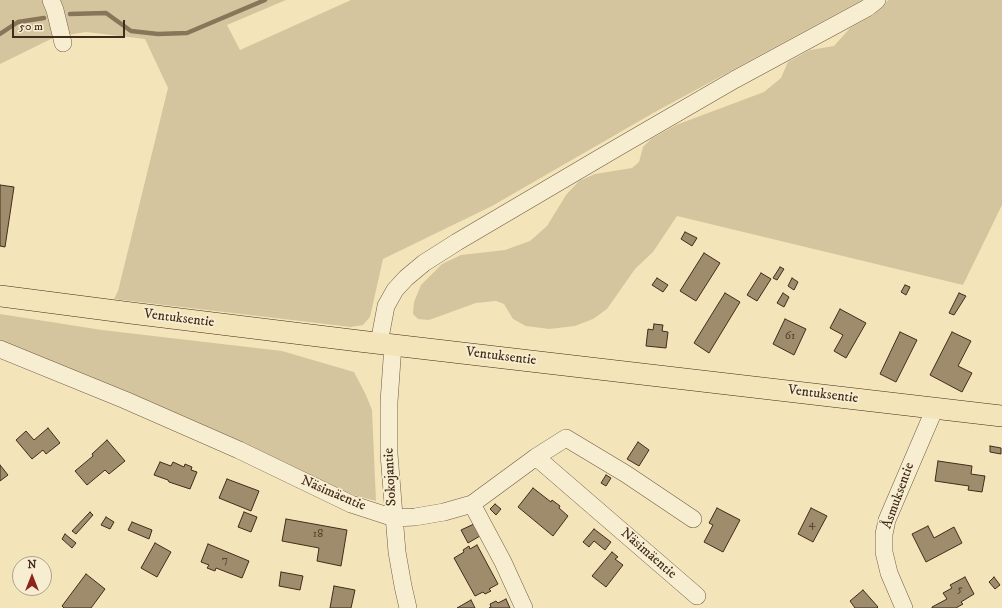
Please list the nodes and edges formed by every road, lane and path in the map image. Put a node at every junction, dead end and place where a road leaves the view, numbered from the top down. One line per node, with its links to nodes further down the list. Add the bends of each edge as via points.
1 (51, 0): 3 (street)
2 (876, 0): 5 (street, Sokojantie, via 867,8 734,80 622,145 424,263 395,290 386,306)
3 (63, 43)
4 (0, 296): 5 (main road, Ventuksentie)
5 (386, 344): 7 (main road, Ventuksentie); 11 (street, Sokojantie, via 389,454)
6 (0, 349): 11 (street, Näsimäentie, via 232,447 351,504)
7 (935, 408): 8 (main road, Ventuksentie); 16 (street, Åsmuksentie, via 887,520 884,534 884,552)
8 (1002, 416)
9 (536, 457): 10 (street, Näsimäentie); 12 (street, via 566,438); 13 (street, Näsimäentie)
10 (472, 504): 11 (street, Näsimäentie, via 444,512); 15 (street)
11 (394, 518): 14 (street, Sokojantie)
12 (693, 519)
13 (697, 596)
14 (408, 608)
15 (524, 608)
16 (904, 608)

